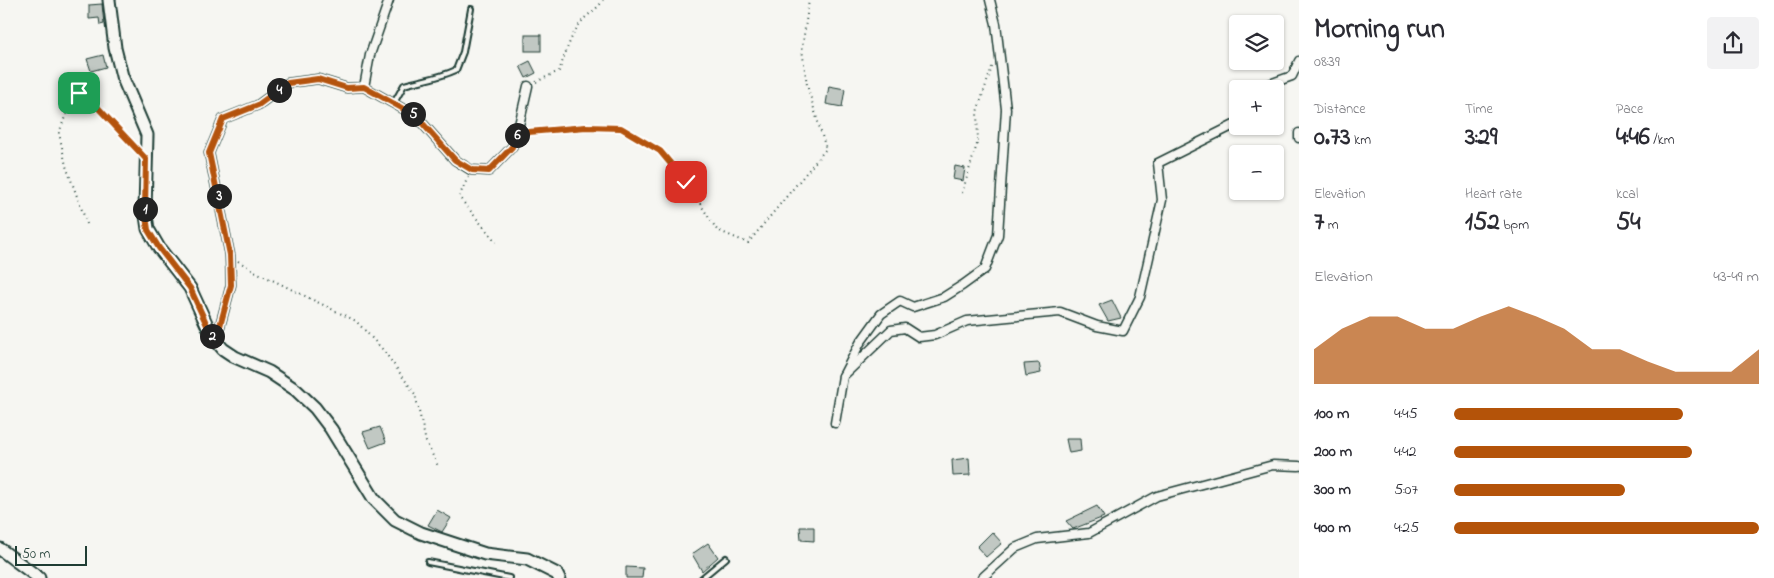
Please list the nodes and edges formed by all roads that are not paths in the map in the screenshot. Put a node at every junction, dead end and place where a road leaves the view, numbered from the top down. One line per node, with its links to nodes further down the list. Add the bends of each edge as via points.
1 (109, 0): 13 (street, via 122,76 147,136 145,209 148,230 190,288)
2 (389, 0): 8 (street, via 370,55)
3 (990, 0): 14 (street, via 1006,109 998,235 985,269 944,297 913,307 900,301 881,314 860,343)
4 (471, 9): 9 (lane, via 456,70 404,86)
5 (1299, 61): 6 (street, via 1292,76)
6 (1281, 80)
7 (528, 86): 9 (street, via 512,147 489,171 472,170 455,160 416,116)
8 (364, 87): 9 (street); 13 (street, via 347,88 318,79 288,83 258,105 223,119 209,153 230,255 231,285 220,326)
9 (394, 103)
10 (1229, 128): 14 (street, via 1158,163 1162,200 1140,297 1122,331 1097,326 1060,312 967,321 936,335 919,337 905,328 892,330)
11 (1299, 133): 12 (street)
12 (1299, 138)
13 (212, 336): 22 (street, via 223,349 269,372 315,408 374,499 395,520 421,533 484,554 527,559)
14 (843, 376): 15 (street)
15 (835, 423)
16 (1299, 466): 24 (street, via 1273,465 1158,496 1088,533 1037,538 1015,548)
17 (0, 549): 20 (street)
18 (726, 558): 23 (lane)
19 (428, 562): 21 (lane)
20 (39, 578)
21 (509, 578)
22 (559, 578)
23 (702, 578)
24 (982, 578)

